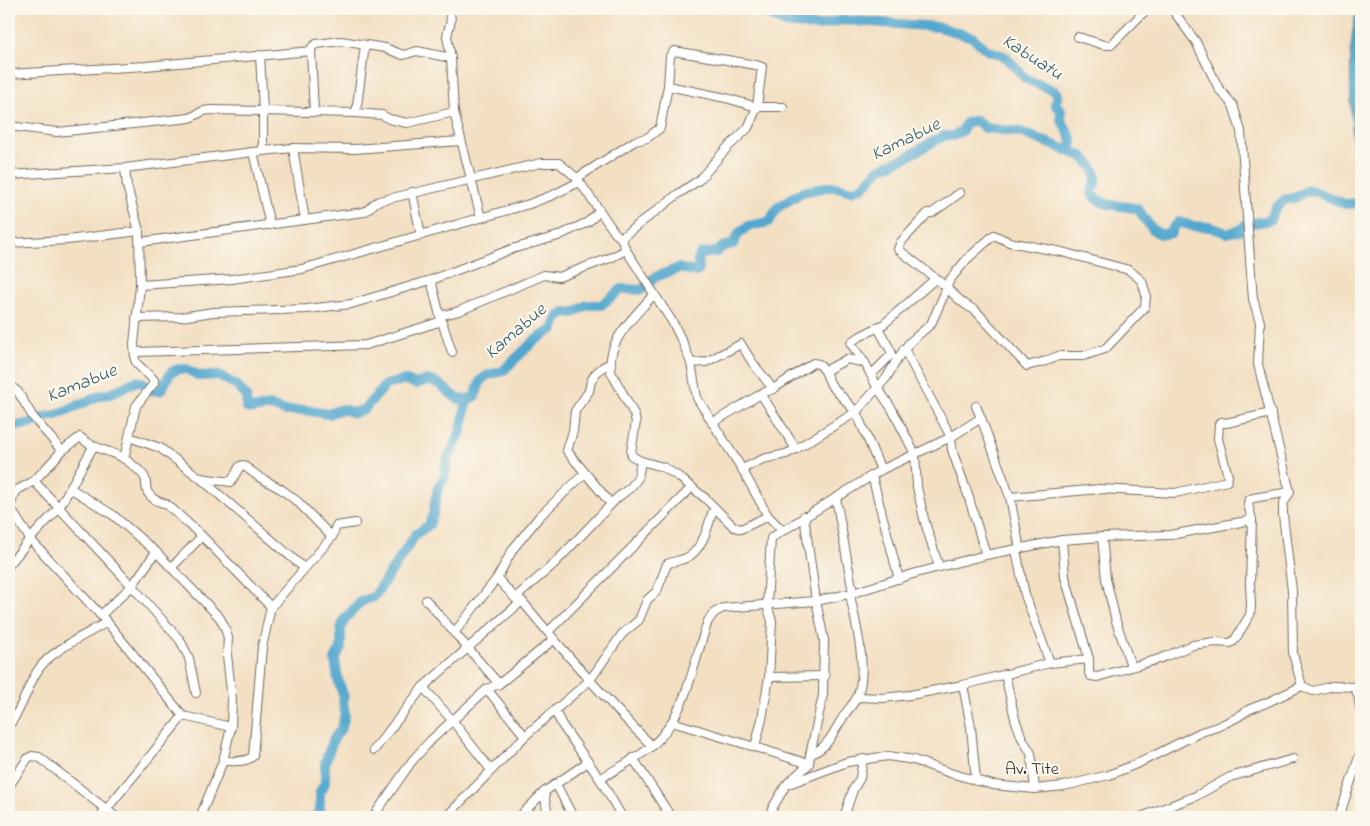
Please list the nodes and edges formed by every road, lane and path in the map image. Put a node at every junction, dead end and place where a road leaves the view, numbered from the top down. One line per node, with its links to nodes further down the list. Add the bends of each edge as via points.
1 (1147, 9): 4 (street, via 1111,45)
2 (1172, 9): 60 (street, via 1196,42 1219,89 1233,105 1241,131 1254,299 1260,318 1258,364)
3 (450, 14): 8 (street, via 447,36)
4 (1078, 37)
5 (365, 45): 6 (street, via 341,41 323,43 313,45); 8 (street, via 403,55 417,51); 16 (street)
6 (312, 51): 7 (street); 14 (street)
7 (260, 55): 9 (street); 13 (street)
8 (451, 58): 15 (street)
9 (9, 74)
10 (668, 86): 11 (street); 11 (street, via 670,56 674,51 759,65 762,69); 24 (street, via 660,128 647,138 634,141)
11 (758, 107): 12 (street); 34 (street, via 748,128 699,180)
12 (782, 108)
13 (263, 111): 14 (street); 17 (street, via 211,110 190,118 57,132); 20 (street)
14 (314, 112): 16 (street)
15 (454, 112): 16 (street, via 407,122 382,115); 18 (street)
16 (356, 113)
17 (9, 126)
18 (460, 141): 19 (street, via 355,149); 25 (street)
19 (293, 148): 20 (street); 30 (street)
20 (263, 151): 21 (street)
21 (253, 152): 22 (street); 31 (street)
22 (125, 168): 23 (street); 32 (street)
23 (9, 175)
24 (578, 180): 25 (street, via 555,162); 28 (street); 29 (street, via 554,195)
25 (470, 181): 26 (street); 29 (street)
26 (412, 192): 30 (street, via 375,202 364,212); 33 (street)
27 (960, 193): 38 (street, via 928,214 898,249)
28 (600, 212): 34 (street); 39 (street, via 588,222 558,236 512,249)
29 (481, 218): 33 (street)
30 (306, 220): 31 (street)
31 (270, 225): 35 (street)
32 (139, 231): 35 (street); 36 (street)
33 (420, 235): 40 (street, via 302,269 232,279)
34 (621, 238): 37 (street)
35 (140, 242): 40 (street)
36 (9, 243)
37 (626, 250): 42 (street); 44 (street, via 559,277 544,274)
38 (935, 279): 41 (street); 45 (street)
39 (431, 280): 43 (street, via 350,304); 44 (street)
40 (140, 285): 43 (street)
41 (947, 288): 41 (street, via 968,308 975,310 1029,366 1058,356 1084,356 1105,349 1145,307 1146,295 1142,282 1129,270 1009,242 994,235 967,259); 46 (street, via 931,324)
42 (654, 294): 49 (street, via 618,338); 50 (street, via 673,323)
43 (136, 318): 47 (street)
44 (441, 319): 47 (street, via 366,345); 48 (street)
45 (878, 328): 51 (street, via 851,343); 53 (street, via 891,354)
46 (904, 349): 55 (street); 64 (street)
47 (136, 352): 63 (street, via 137,364 154,383 136,406)
48 (452, 352)
49 (611, 363): 70 (street, via 611,372 636,422 632,456); 73 (street, via 596,373 589,391 575,411 574,431 567,451)
50 (691, 363): 56 (street, via 706,362 741,344); 62 (street, via 696,398)
51 (865, 363): 52 (street, via 847,359); 53 (street)
52 (825, 371): 56 (street, via 813,363); 59 (street, via 831,385)
53 (871, 375): 55 (street)
54 (9, 385): 67 (street, via 18,392 33,417)
55 (877, 387): 59 (street); 68 (street)
56 (773, 388): 57 (street)
57 (761, 394): 62 (street); 66 (street)
58 (976, 406): 61 (street)
59 (856, 412): 66 (street); 72 (street)
60 (1271, 413): 79 (street); 80 (street, via 1219,424 1218,439 1227,481 1175,493 1100,489)
61 (981, 418): 64 (street); 80 (street)
62 (712, 424): 71 (street)
63 (129, 437): 69 (street); 75 (street, via 160,448)
64 (951, 437): 68 (street); 98 (street, via 952,450)
65 (93, 448): 67 (street, via 80,438); 69 (street); 78 (street)
66 (796, 449): 71 (street)
67 (62, 451): 76 (street)
68 (916, 454): 72 (street); 101 (street, via 917,487)
69 (124, 459): 91 (street, via 145,477 146,490 155,501 166,504)
70 (642, 461): 77 (street, via 663,467); 82 (street, via 638,478)
71 (742, 469): 86 (street)
72 (881, 470): 74 (street)
73 (584, 474): 82 (street); 103 (street, via 539,517 513,549)
74 (872, 476): 81 (street); 104 (street)
75 (200, 478): 92 (street, via 231,482 243,465 282,489); 102 (street)
76 (34, 482): 83 (street, via 17,490); 84 (street)
77 (692, 487): 85 (street); 114 (street)
78 (70, 488): 84 (street); 97 (street, via 113,516)
79 (1290, 492): 88 (street, via 1249,500); 127 (street, via 1283,504 1283,515 1292,591 1293,654)
80 (1010, 497): 96 (street)
81 (836, 498): 87 (street); 106 (street)
82 (611, 504): 107 (street)
83 (9, 506): 94 (street)
84 (59, 508): 94 (street); 105 (street)
85 (717, 510): 86 (street, via 730,524 741,529); 124 (street, via 712,512 705,534 692,554 666,564 657,592 647,600 639,620 622,634)
86 (768, 516): 90 (street)
87 (804, 516): 90 (street); 109 (street)
88 (1252, 520): 93 (street, via 1170,535); 120 (street, via 1250,615 1234,641 1193,645)
89 (355, 523): 92 (street, via 336,526)
90 (782, 530): 110 (street, via 771,539)
91 (202, 536): 100 (street); 111 (street)
92 (332, 537): 102 (street)
93 (1102, 537): 95 (street); 120 (street, via 1108,588)
94 (30, 539): 99 (street); 112 (street)
95 (1062, 540): 96 (street); 118 (street, via 1064,577)
96 (1018, 550): 98 (street); 119 (street, via 1025,595)
97 (156, 552): 100 (street); 105 (street)
98 (986, 555): 101 (street)
99 (9, 565)
100 (172, 567): 138 (street, via 220,618 225,628 232,700)
101 (939, 567): 104 (street)
102 (304, 568): 111 (street)
103 (497, 578): 107 (street); 115 (street)
104 (900, 579): 106 (street)
105 (132, 586): 112 (street); 130 (street, via 180,640 189,658)
106 (852, 593): 109 (street); 131 (street, via 861,660)
107 (518, 599): 114 (street); 117 (street)
108 (426, 600): 115 (street)
109 (816, 600): 110 (street); 122 (street, via 824,640)
110 (767, 605): 123 (street, via 772,621); 136 (street, via 723,608 708,621 688,686)
111 (271, 607): 148 (street, via 262,647 253,756 249,760)
112 (101, 615): 113 (street)
113 (107, 622): 134 (street); 137 (street, via 45,662)
114 (548, 632): 116 (street)
115 (454, 633): 117 (street)
116 (553, 640): 124 (street); 125 (street)
117 (467, 647): 125 (street); 128 (street)
118 (1089, 659): 119 (street); 120 (street, via 1093,677)
119 (1050, 663): 121 (street)
120 (1131, 666)
121 (1005, 674): 126 (street); 157 (street, via 1015,719 1031,753)
122 (825, 676): 123 (street); 144 (street)
123 (769, 677): 141 (street)
124 (590, 680): 132 (street); 140 (street)
125 (500, 684): 129 (street)
126 (963, 685): 131 (street, via 884,698); 153 (street)
127 (1302, 686): 133 (street, via 1313,691 1333,686 1354,687); 157 (street, Av. Tite, via 1109,775)
128 (423, 687): 135 (street); 142 (street)
129 (487, 689): 135 (street); 139 (street)
130 (196, 693)
131 (857, 697): 144 (street, via 831,738 821,750)
132 (555, 711): 139 (street); 149 (street)
133 (1361, 714)
134 (183, 716): 138 (street); 159 (street)
135 (452, 720): 151 (street); 163 (street, via 412,761)
136 (672, 722): 140 (street); 141 (street)
137 (9, 725)
138 (231, 727): 148 (street)
139 (525, 736): 151 (street)
140 (652, 746): 145 (street)
141 (755, 747): 150 (street)
142 (374, 750)
143 (1361, 752): 173 (street)
144 (810, 755): 150 (street)
145 (633, 758): 152 (street); 169 (street)
146 (863, 759): 153 (street, Av. Tite, via 888,756 914,760); 155 (street, Av. Tite); 171 (street, via 860,778)
147 (1293, 760): 172 (street, via 1230,777 1196,796)
148 (223, 761): 162 (street)
149 (588, 762): 152 (street); 154 (street)
150 (809, 764): 155 (street)
151 (490, 770): 164 (street)
152 (600, 779): 168 (street)
153 (976, 780): 157 (street, Av. Tite)
154 (556, 784): 158 (street); 167 (street)
155 (786, 785): 170 (street)
156 (9, 786): 159 (street, via 28,758 35,755)
157 (1035, 789)
158 (544, 792): 165 (street); 166 (street)
159 (108, 810): 160 (street); 161 (street)
160 (100, 817)
161 (116, 817)
162 (200, 817)
163 (373, 817)
164 (446, 817)
165 (519, 817)
166 (548, 817)
167 (573, 817)
168 (622, 817)
169 (671, 817)
170 (769, 817)
171 (844, 817)
172 (1141, 817)
173 (1339, 817)

